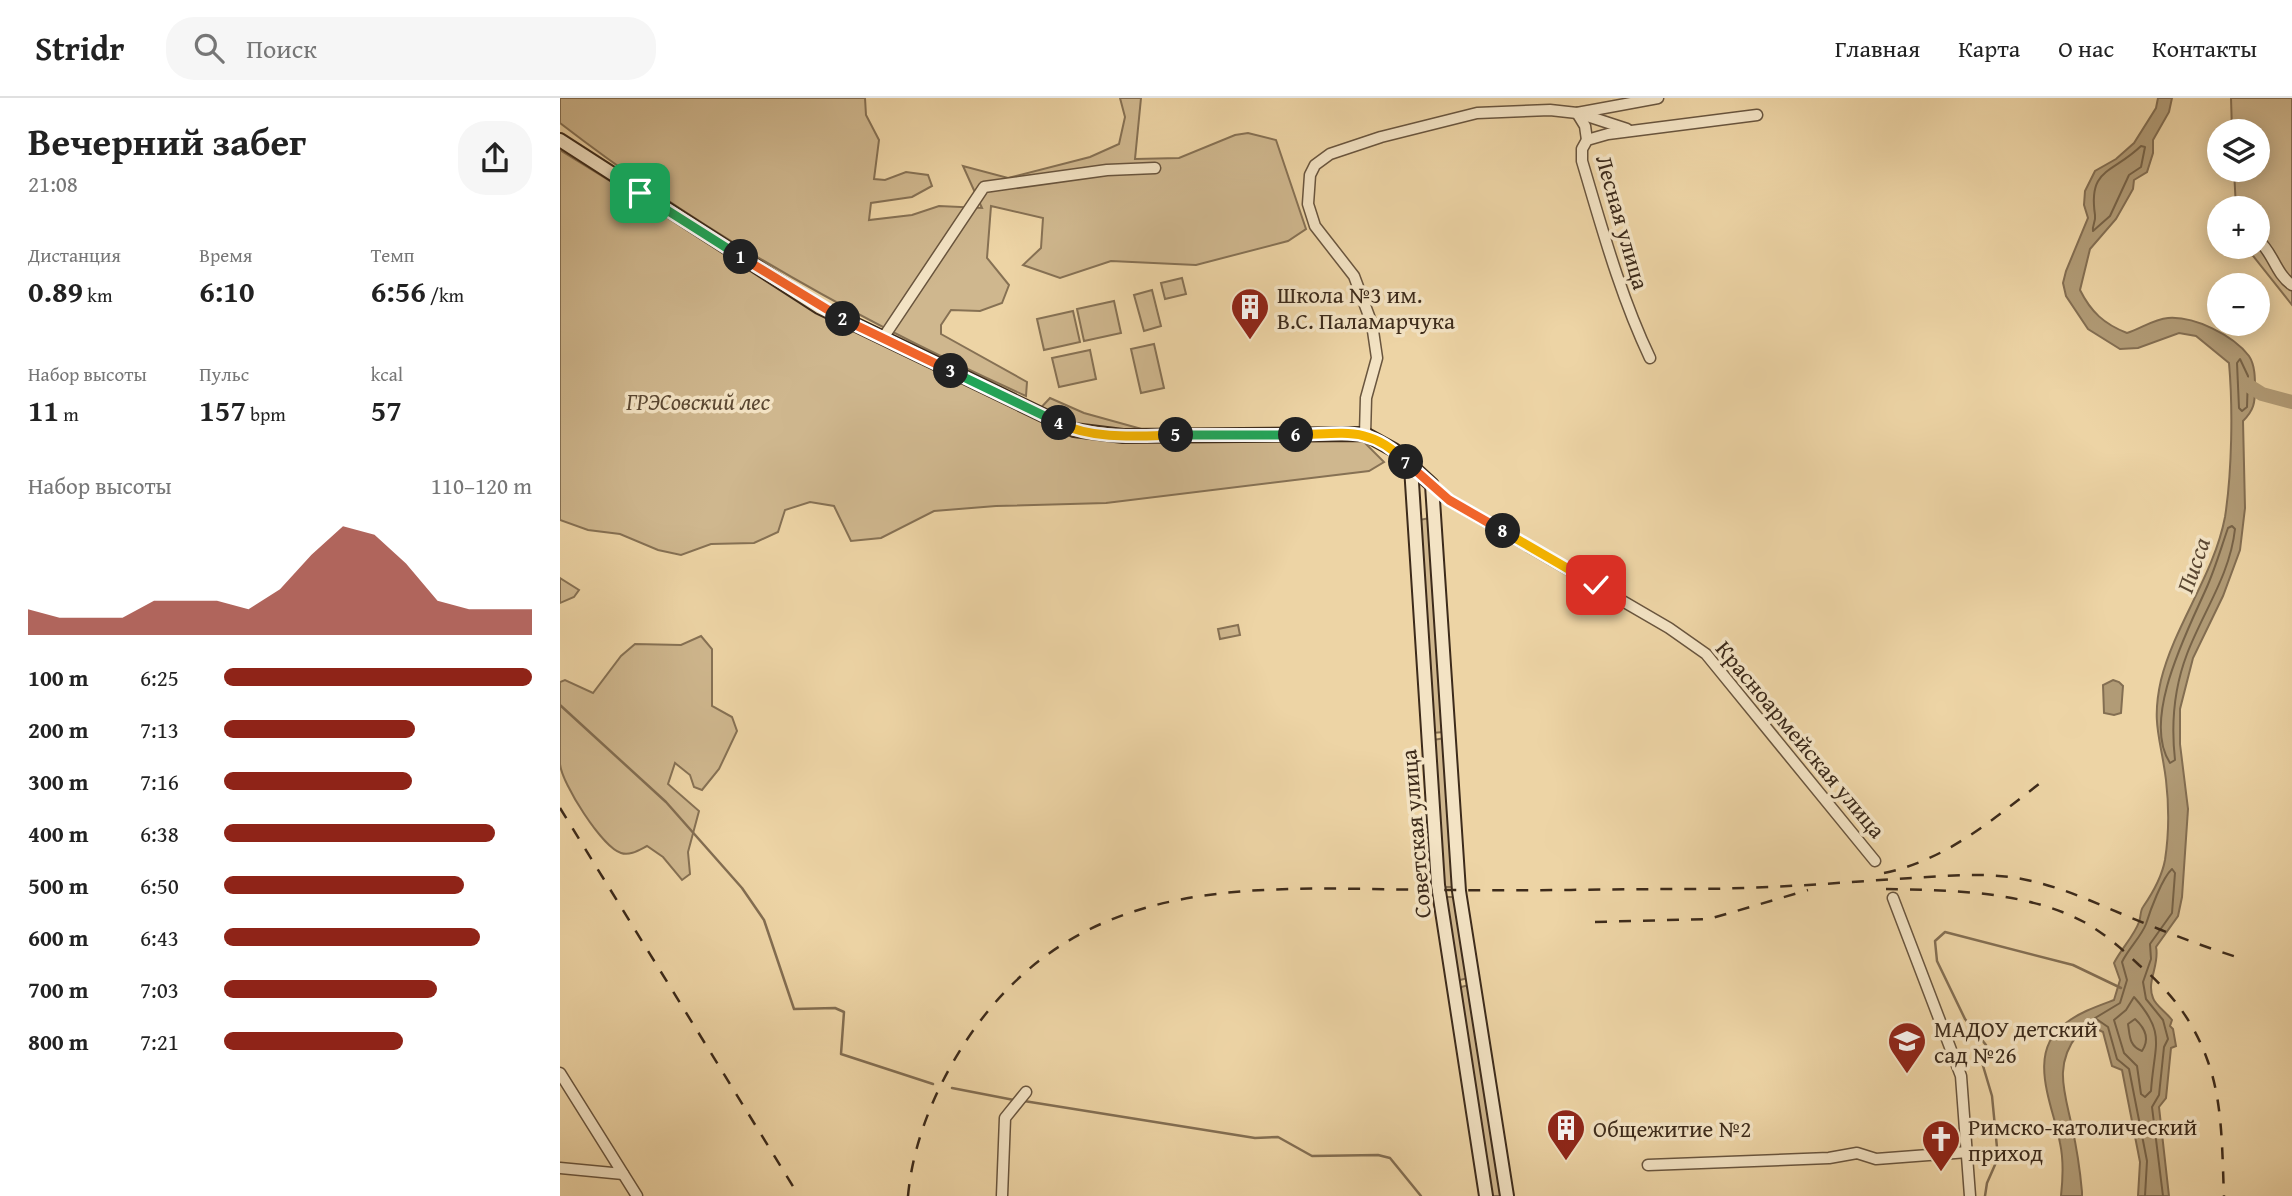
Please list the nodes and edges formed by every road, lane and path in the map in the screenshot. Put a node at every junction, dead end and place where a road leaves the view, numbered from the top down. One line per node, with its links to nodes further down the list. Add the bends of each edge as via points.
1 (1658, 98): 2 (street)
2 (1577, 113): 4 (street, Лесная улица); 6 (street); 12 (street, via 1489,112 1460,117 1381,137 1315,165 1308,204 1315,226 1354,276 1373,324 1377,358 1366,398)
3 (1758, 115): 4 (street, Лесная улица)
4 (1632, 131): 6 (street, Лесная улица)
5 (560, 140): 10 (main road, via 819,307)
6 (1587, 140): 11 (street, Лесная улица, via 1582,161 1632,321)
7 (1155, 168): 10 (street, via 984,187)
8 (2270, 253): 9 (street)
9 (2292, 285)
10 (883, 338): 12 (main road, via 1074,430 1123,436)
11 (1650, 358)
12 (1366, 434): 13 (main road, Красноармейская улица, via 1383,442)
13 (1411, 467): 14 (main road, Красноармейская улица); 18 (main road, Советская улица, via 1438,885)
14 (1432, 485): 15 (street, Красноармейская улица, via 1449,500 1706,654); 17 (main road, Советская улица, via 1457,857)
15 (1875, 861)
16 (1893, 898): 21 (street, via 1961,1076)
17 (1472, 981): 18 (street); 30 (main road, Советская улица)
18 (1453, 985): 29 (main road, Советская улица)
19 (560, 1073): 22 (street)
20 (1026, 1092): 28 (street, via 1005,1118)
21 (1968, 1152): 23 (street, via 1876,1159 1857,1153); 31 (street)
22 (611, 1155): 25 (street); 26 (street)
23 (1648, 1165)
24 (560, 1168): 25 (street)
25 (597, 1171): 26 (street)
26 (623, 1174): 27 (street)
27 (637, 1196)
28 (1002, 1196)
29 (1486, 1196)
30 (1507, 1196)
31 (1970, 1196)

